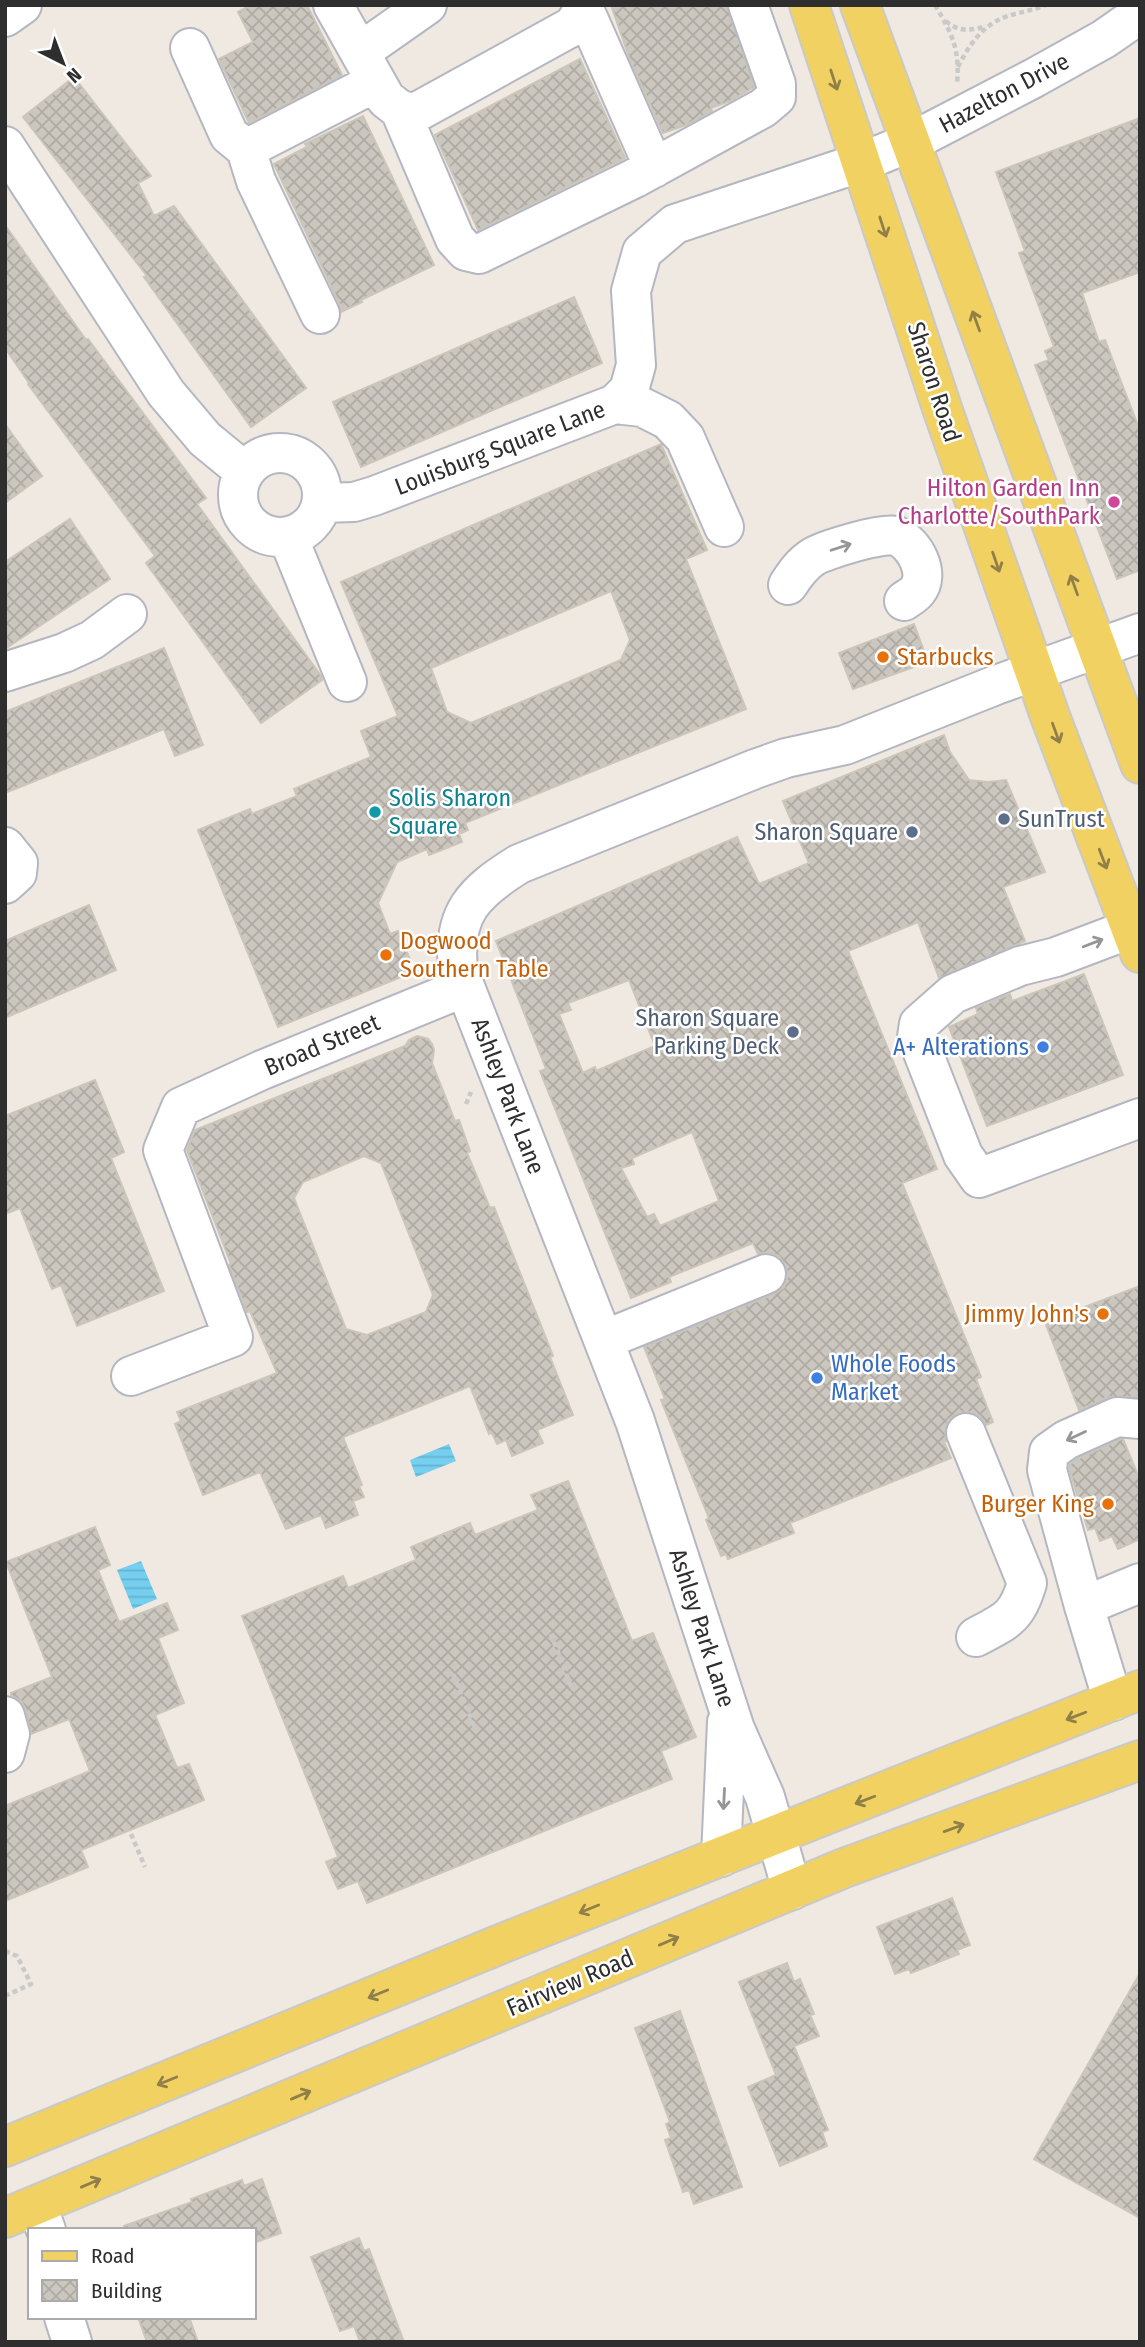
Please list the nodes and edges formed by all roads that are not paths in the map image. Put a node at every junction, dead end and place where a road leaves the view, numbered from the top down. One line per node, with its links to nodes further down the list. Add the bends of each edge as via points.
1 (22, 5): 9 (street)
2 (333, 5): 11 (street)
3 (427, 5): 11 (street)
4 (748, 5): 16 (street, via 776,84 776,97)
5 (809, 5): 15 (main road, Sharon Road, one-way to 15)
6 (860, 5): 12 (main road)
7 (584, 7): 11 (street, via 573,26 415,113); 16 (street)
8 (1140, 14): 12 (street, Hazelton Drive, via 1034,78)
9 (5, 17)
10 (190, 48): 14 (street, via 229,135)
11 (378, 81): 14 (street); 16 (street, via 455,239 466,251 479,254)
12 (911, 142): 15 (street, Hazelton Drive); 27 (main road, one-way to 12)
13 (5, 146): 19 (street, via 166,393 205,439)
14 (246, 149): 17 (street, via 256,181)
15 (862, 162): 18 (street, Louisburg Square Lane, via 675,224 642,252 631,291 636,365 629,390); 28 (main road, Sharon Road, one-way to 28)
16 (654, 168)
17 (320, 314)
18 (615, 404): 20 (street, Louisburg Square Lane, via 374,496); 21 (street, via 642,407 668,420 685,438)
19 (244, 471): 20 (street, via 256,459 272,453 304,459 323,486); 22 (street, via 238,486 244,519 256,531)
20 (322, 503): 22 (street, via 316,519)
21 (724, 527)
22 (288, 537): 30 (street)
23 (788, 585): 24 (street, one-way to 24, via 815,555 884,534 897,536 920,561 924,575 918,591)
24 (904, 601)
25 (127, 614): 29 (street, via 92,640)
26 (1140, 633): 27 (street, Ashley Park Lane)
27 (1097, 649): 28 (street, Ashley Park Lane); 31 (main road)
28 (1035, 671): 34 (main road, Sharon Road, one-way to 34); 36 (street, Ashley Park Lane, via 845,745 755,769 519,864 474,898 461,921 456,946)
29 (5, 672)
30 (347, 682)
31 (1140, 764)
32 (5, 847): 33 (street, via 18,863 17,873)
33 (5, 884)
34 (1135, 941): 35 (street, one-way to 34)
35 (1056, 957): 37 (street, via 1020,966 953,994); 37 (street, via 1034,981 959,1011)
36 (465, 987): 40 (street, Ashley Park Lane); 41 (street, Broad Street, via 181,1107 163,1150 233,1337)
37 (932, 1013): 38 (street, via 919,1024 917,1037 928,1108 979,1178)
38 (1140, 1118)
39 (766, 1274): 40 (street)
40 (604, 1340): 48 (street, Ashley Park Lane, via 635,1420)
41 (131, 1376)
42 (1140, 1419): 45 (street, one-way to 45, via 1117,1418 1049,1452 1047,1470)
43 (966, 1433): 46 (street, via 1027,1583 1021,1605 1004,1622)
44 (1140, 1583): 45 (street)
45 (1084, 1606): 47 (street)
46 (976, 1637)
47 (1126, 1696): 52 (main road, one-way to 52)
48 (728, 1706): 52 (street, Ashley Park Lane); 53 (street, one-way to 53)
49 (5, 1716): 50 (street, via 10,1734)
50 (5, 1753)
51 (1140, 1760): 54 (main road, Fairview Road, one-way to 51)
52 (776, 1835): 53 (main road); 54 (street, Ashley Park Lane)
53 (721, 1857): 55 (main road, one-way to 55)
54 (793, 1889): 56 (main road, Fairview Road, one-way to 54)
55 (6, 2144)
56 (29, 2218)
57 (65, 2319): 58 (street)
58 (72, 2342)

